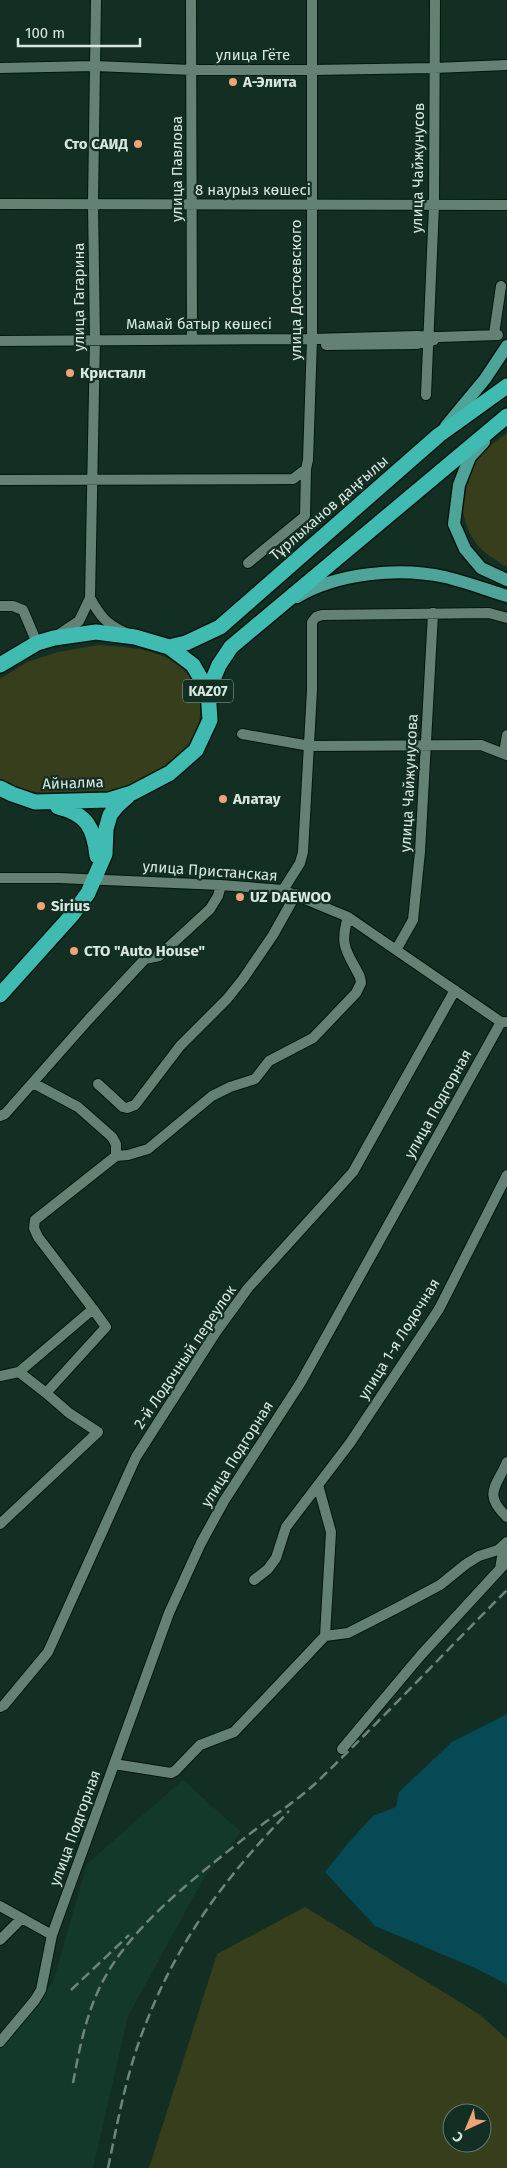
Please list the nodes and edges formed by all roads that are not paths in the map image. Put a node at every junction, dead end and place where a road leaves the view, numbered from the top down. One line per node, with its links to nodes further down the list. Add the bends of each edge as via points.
1 (96, 0): 6 (street, улица Гагарина)
2 (191, 0): 9 (street, улица Павлова)
3 (312, 0): 10 (street, улица Достоевского)
4 (435, 0): 8 (street, улица Чайжунусов)
5 (507, 65): 8 (street, улица Гёте)
6 (94, 66): 7 (street, улица Гёте); 9 (street, улица Гёте); 11 (street, улица Гагарина)
7 (0, 68)
8 (434, 68): 10 (street, улица Гёте); 14 (street, улица Чайжунусов)
9 (192, 70): 10 (street, улица Гёте); 16 (street, улица Павлова)
10 (311, 70): 13 (street, улица Достоевского)
11 (94, 203): 12 (street, 8 наурыз көшесі); 16 (street, 8 наурыз көшесі); 21 (street, улица Гагарина)
12 (0, 204)
13 (310, 205): 14 (street, 8 наурыз көшесі); 16 (street, 8 наурыз көшесі); 22 (street, улица Достоевского)
14 (434, 205): 15 (street, 8 наурыз көшесі); 19 (street, улица Чайжунусов)
15 (507, 205)
16 (192, 206): 18 (street, улица Павлова)
17 (501, 286): 19 (street, Мамай батыр көшесі, via 496,334)
18 (192, 339): 21 (street, Мамай батыр көшесі); 22 (street, Мамай батыр көшесі)
19 (428, 339): 22 (street, Мамай батыр көшесі); 25 (street, улица Чайжунусов)
20 (0, 341): 21 (street, Мамай батыр көшесі)
21 (95, 342): 22 (street, Мамай батыр көшесі); 29 (street, улица Гагарина)
22 (312, 342): 28 (street, улица Достоевского)
23 (507, 346): 27 (main road, via 485,379)
24 (507, 386): 27 (highway, Тұрлыханов даңғылы)
25 (426, 395)
26 (506, 417): 32 (main road, via 470,457 459,485 454,524 465,549 481,568); 37 (highway, KAZ07)
27 (439, 435): 42 (highway, Тұрлыханов даңғылы, via 220,627)
28 (307, 464): 29 (street, via 294,479); 31 (street, улица Достоевского, via 305,516)
29 (93, 479): 30 (street); 34 (street, улица Гагарина)
30 (0, 480)
31 (248, 564)
32 (507, 580)
33 (507, 596): 37 (main road, via 445,577 412,573 357,575 310,590)
34 (90, 598): 39 (street, via 101,617 116,629); 40 (street, улица Гагарина, via 79,621)
35 (0, 606): 41 (street, via 23,610)
36 (433, 613): 38 (street, via 489,613); 47 (street, улица Чайжунусова); 48 (street, via 316,617 312,622)
37 (263, 618): 44 (highway, KAZ07, via 231,647)
38 (507, 618)
39 (135, 637): 40 (highway, Айналма / KAZ07, via 96,632); 42 (highway, Айналма / KAZ07)
40 (54, 638): 41 (highway, Айналма / KAZ07)
41 (37, 643): 43 (highway, Айналма / KAZ07)
42 (169, 647): 44 (highway, Айналма / KAZ07, via 193,665)
43 (0, 665)
44 (208, 691): 51 (highway, Айналма / KAZ07, via 210,720 196,750 170,774)
45 (242, 734): 48 (street)
46 (507, 735): 49 (street)
47 (426, 744): 48 (street); 49 (street, via 481,745); 59 (street, улица Чайжунусова, via 413,920)
48 (310, 746): 56 (street, via 303,852)
49 (506, 754)
50 (0, 788): 52 (highway, Айналма / KAZ07)
51 (132, 793): 52 (highway, Айналма / KAZ07, via 109,800); 54 (highway, KAZ07, via 110,816 105,854)
52 (35, 802): 54 (highway, KAZ07, via 76,813 90,826 95,836 97,856)
53 (0, 878): 54 (street, улица Пристанская)
54 (94, 880): 55 (street, улица Пристанская); 61 (highway, KAZ07, via 72,915)
55 (221, 885): 56 (street, улица Пристанская); 63 (street, via 210,909 159,956 146,959)
56 (283, 890): 57 (street, улица Пристанская)
57 (296, 894): 58 (street, улица Пристанская); 64 (street, via 243,979 180,1046 135,1105 123,1107)
58 (348, 917): 59 (street, улица Пристанская); 66 (street, via 343,938 361,983 350,1000 313,1038 269,1061 254,1079 212,1096 148,1149)
59 (396, 950): 60 (street, улица Пристанская)
60 (455, 990): 62 (street, улица Пристанская); 80 (street, 2-й Лодочный переулок, via 352,1172 248,1288 205,1348 136,1457 48,1652)
61 (0, 995)
62 (504, 1022): 82 (street, улица Подгорная, via 301,1382 200,1543 169,1613)
63 (33, 1083): 65 (street); 66 (street, via 78,1106 112,1137)
64 (98, 1084)
65 (0, 1116)
66 (116, 1156): 68 (street, via 35,1220 38,1237)
67 (507, 1175): 73 (street, улица 1-я Лодочная, via 439,1309)
68 (93, 1309): 69 (street); 71 (street, via 106,1327)
69 (19, 1372): 70 (street); 71 (street)
70 (0, 1376)
71 (46, 1393): 75 (street, via 98,1432)
72 (507, 1462): 74 (street, via 492,1491 494,1500)
73 (318, 1486): 78 (street, улица 1-я Лодочная, via 286,1527 276,1558); 79 (street, via 331,1532)
74 (507, 1517)
75 (0, 1524)
76 (505, 1544): 77 (street); 79 (street, via 498,1550 479,1556 440,1585 388,1613 348,1633)
77 (504, 1565): 81 (street, via 421,1654)
78 (254, 1580)
79 (325, 1636): 82 (street, via 234,1732 200,1745 175,1771)
80 (0, 1707)
81 (342, 1749)
82 (114, 1764): 85 (street, улица Подгорная)
83 (0, 1906): 84 (street)
84 (21, 1919): 85 (street); 86 (street)
85 (52, 1935): 87 (street, улица Подгорная, via 41,1990)
86 (0, 1940)
87 (0, 2042)

